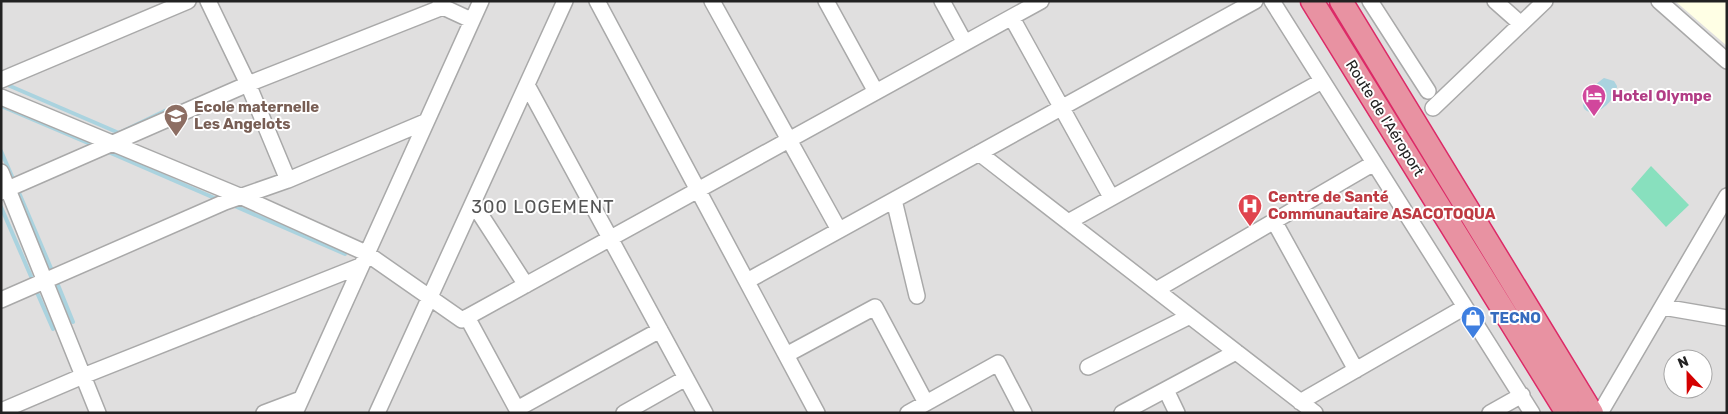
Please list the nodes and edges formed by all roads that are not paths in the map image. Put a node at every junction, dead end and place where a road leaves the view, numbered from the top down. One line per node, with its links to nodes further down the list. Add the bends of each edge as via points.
1 (188, 1): 24 (street)
2 (208, 1): 26 (street)
3 (481, 1): 20 (street)
4 (565, 1): 27 (street)
5 (597, 1): 41 (street)
6 (712, 1): 34 (street)
7 (826, 1): 29 (street)
8 (942, 1): 22 (street)
9 (1041, 1): 19 (street)
10 (1255, 1): 31 (street)
11 (1272, 1): 25 (street)
12 (1312, 1): 93 (highway, Route de l'Aéroport)
13 (1341, 1): 79 (highway, Route de l'Aéroport)
14 (1370, 1): 28 (street)
15 (1495, 1): 21 (street)
16 (1545, 1): 21 (street)
17 (1659, 1): 23 (street)
18 (442, 4): 20 (street); 26 (street)
19 (1012, 18): 22 (street); 31 (street)
20 (471, 20): 33 (street)
21 (1521, 24): 32 (street)
22 (965, 43): 29 (street)
23 (1727, 61)
24 (1, 80)
25 (1322, 81): 37 (street); 44 (street)
26 (248, 84): 35 (street); 39 (street)
27 (526, 86): 46 (street); 50 (street)
28 (1428, 91)
29 (876, 92): 34 (street)
30 (1, 97): 35 (street)
31 (1061, 108): 36 (street); 44 (street)
32 (1433, 108)
33 (425, 122): 39 (street); 51 (street)
34 (789, 140): 41 (street); 49 (street)
35 (113, 143): 40 (street); 43 (street)
36 (979, 153): 45 (street); 47 (street)
37 (1374, 163): 48 (street); 60 (street)
38 (1, 172): 40 (street)
39 (288, 180): 43 (street)
40 (5, 190): 54 (street)
41 (698, 190): 50 (street); 53 (street)
42 (1727, 196): 61 (street)
43 (242, 197): 51 (street); 54 (street)
44 (1111, 197): 47 (street)
45 (894, 200): 49 (street); 57 (street)
46 (473, 203): 55 (street); 58 (street)
47 (1068, 222): 56 (street)
48 (1274, 222): 56 (street); 69 (street)
49 (839, 230): 53 (street)
50 (610, 239): 55 (street); 65 (street)
51 (366, 252): 52 (street); 58 (street)
52 (360, 266): 70 (street); 76 (street)
53 (747, 281): 67 (street)
54 (44, 282): 59 (street); 70 (street)
55 (526, 285): 63 (street)
56 (1156, 290): 62 (street)
57 (917, 296)
58 (430, 297): 63 (street, via 462,320); 82 (street)
59 (1, 300)
60 (1465, 307): 69 (street); 73 (street)
61 (1663, 307): 64 (street); 79 (street)
62 (1190, 316): 66 (street); 68 (street)
63 (467, 317): 78 (street)
64 (1727, 318)
65 (660, 330): 71 (street); 78 (street)
66 (1236, 352): 72 (street); 74 (street)
67 (786, 355): 75 (street, via 875,308); 85 (street)
68 (1088, 367)
69 (1356, 370): 74 (street)
70 (83, 376): 77 (street); 80 (street)
71 (686, 378): 83 (street); 84 (street)
72 (1166, 390): 88 (street); 89 (street)
73 (1522, 395): 91 (street); 92 (street)
74 (1300, 402): 90 (street)
75 (926, 403): 86 (street); 87 (street, via 998,363)
76 (299, 408): 81 (street)
77 (1, 411)
78 (518, 411)
79 (1601, 411)
80 (98, 413)
81 (264, 413)
82 (377, 413)
83 (624, 413)
84 (705, 413)
85 (817, 413)
86 (908, 413)
87 (1024, 413)
88 (1122, 413)
89 (1177, 413)
90 (1315, 413)
91 (1490, 413)
92 (1532, 413)
93 (1567, 413)

